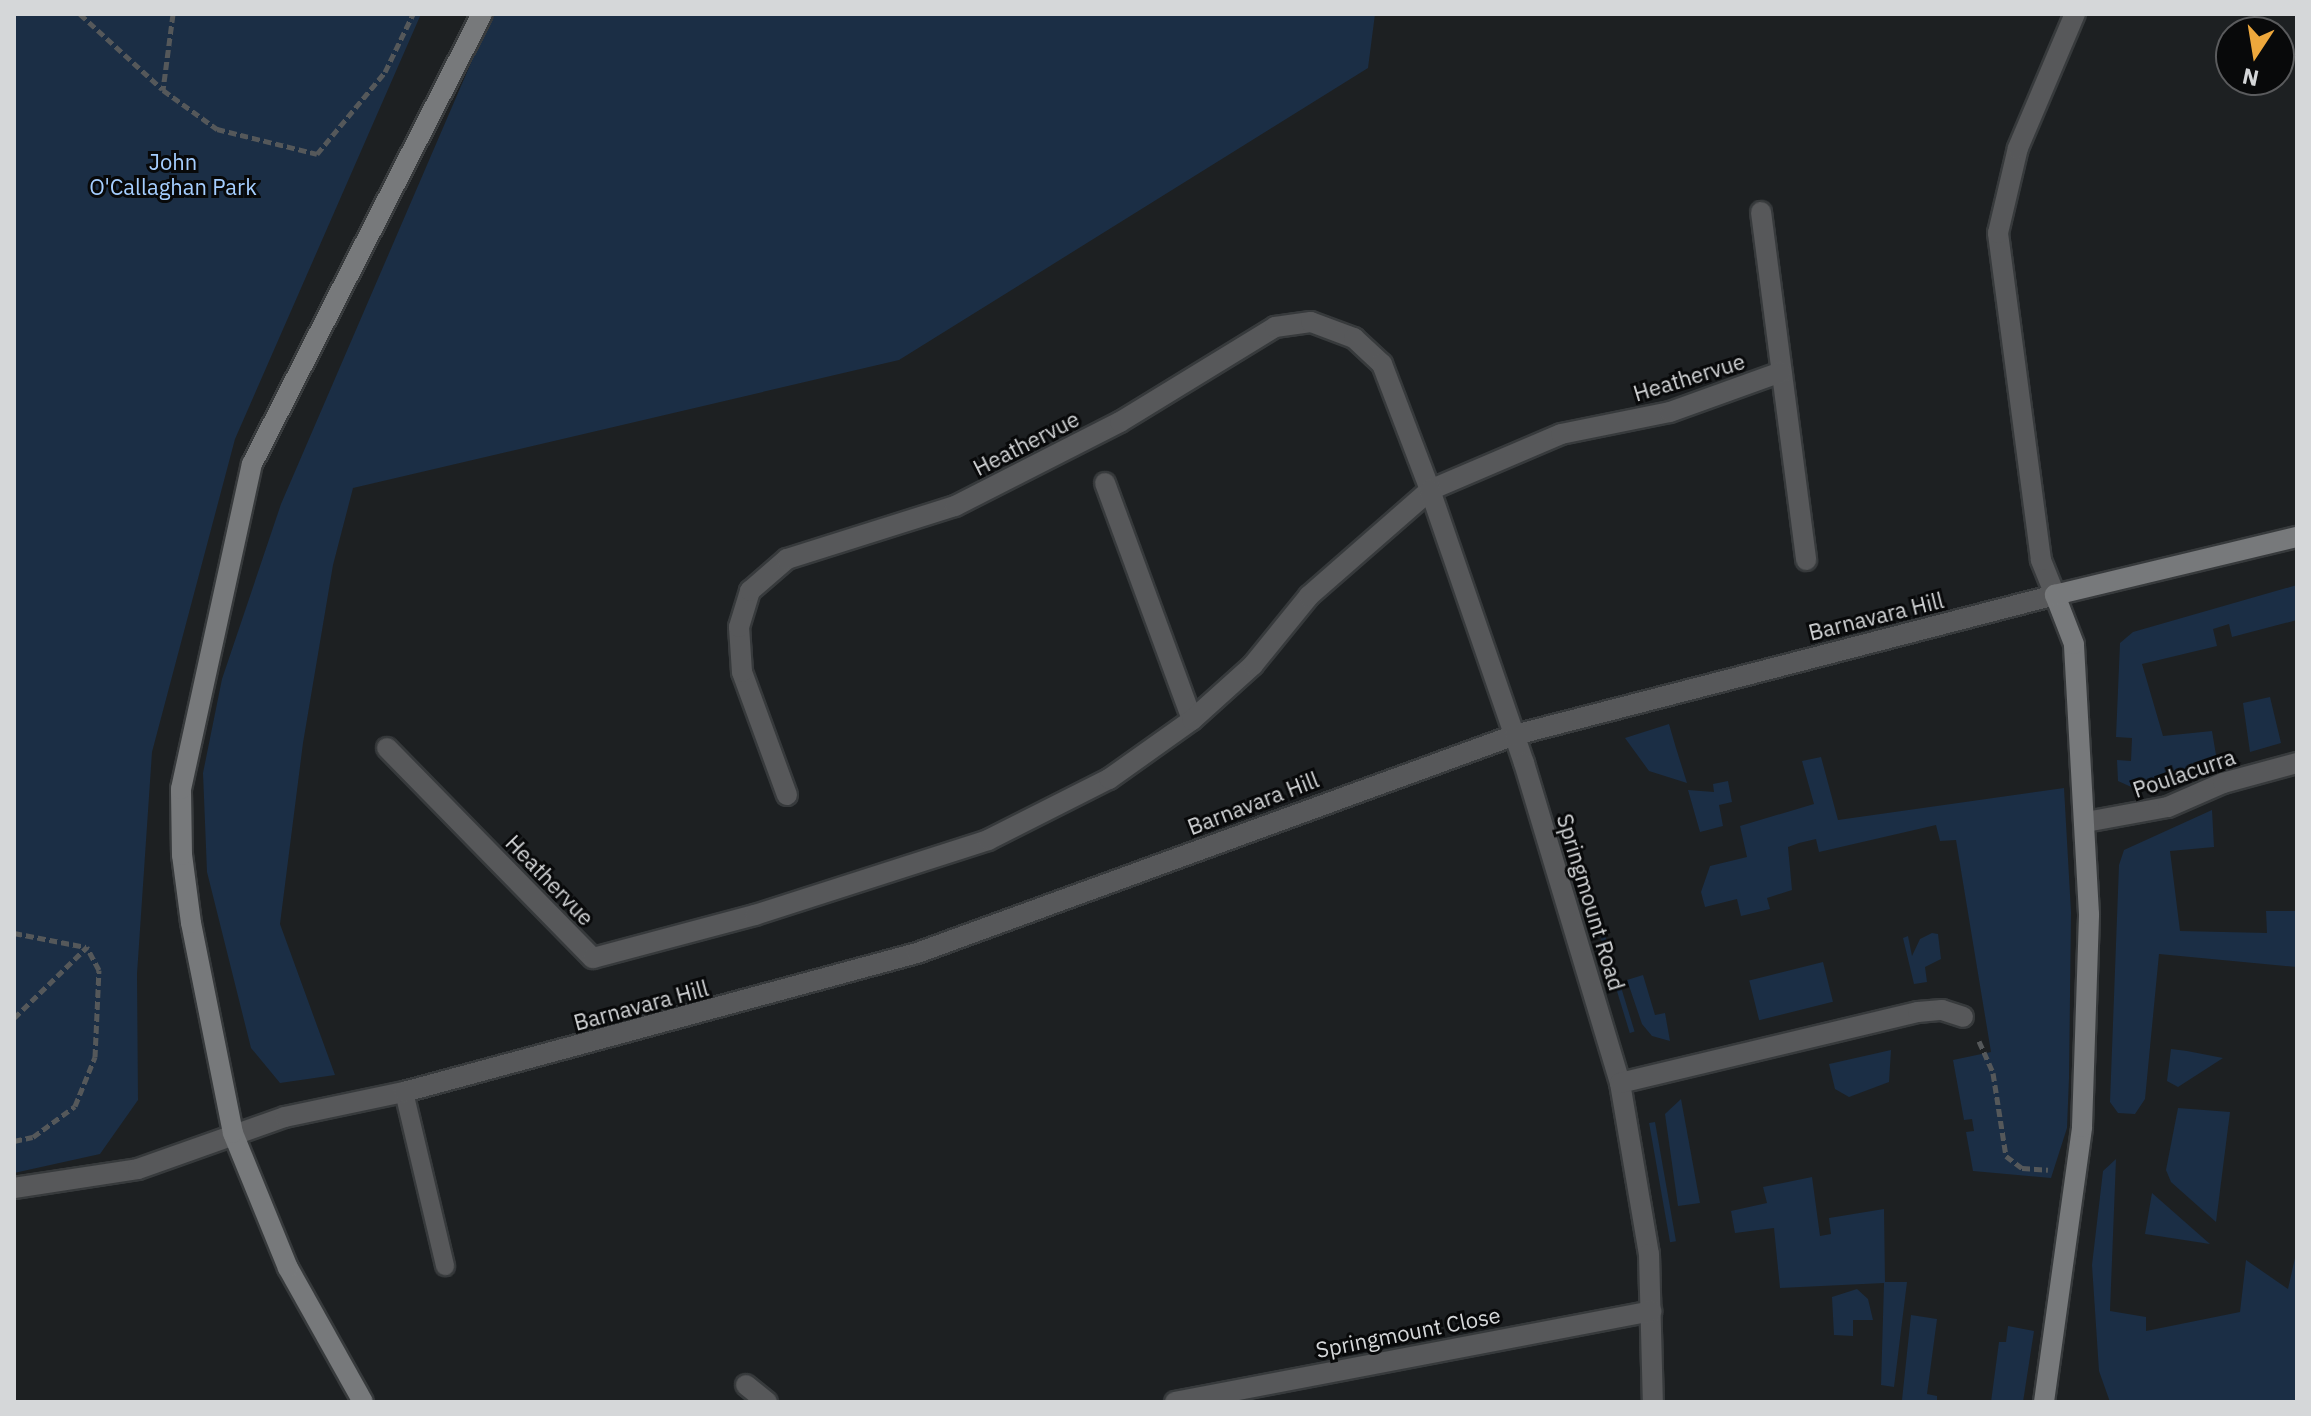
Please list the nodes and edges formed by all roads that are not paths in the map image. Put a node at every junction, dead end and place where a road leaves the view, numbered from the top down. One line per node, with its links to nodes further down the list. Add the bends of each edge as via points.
1 (482, 14): 19 (main road, via 252,464 181,789 191,923)
2 (2075, 14): 9 (street, via 2018,148 1998,233 2041,560)
3 (1761, 212): 4 (street)
4 (1781, 372): 6 (street, Heathervue, via 1670,412 1561,434); 8 (street)
5 (1105, 483): 10 (street)
6 (1430, 490): 10 (street, Heathervue, via 1309,596 1253,665); 11 (street, Heathervue); 14 (street, Heathervue, via 1382,364 1354,338 1311,322 1275,327 1120,422 955,506 787,559 750,591 739,627 742,672)
7 (2297, 537): 9 (main road, Barnavara Hill)
8 (1806, 560)
9 (2055, 595): 11 (street, Barnavara Hill); 15 (main road, via 2074,644)
10 (1192, 720): 12 (street, Heathervue, via 1109,779 988,840 755,915 593,958)
11 (1515, 735): 17 (street, Springmount Road); 18 (street, Barnavara Hill, via 917,953)
12 (387, 748)
13 (2297, 763): 15 (street, Poulacurra, via 2223,783 2168,807)
14 (787, 795)
15 (2086, 822): 28 (main road, via 2086,1078)
16 (1963, 1017): 17 (street, via 1942,1010 1918,1012)
17 (1620, 1083): 22 (street, Springmount Road, via 1649,1254)
18 (404, 1092): 19 (street, Barnavara Hill); 21 (lane)
19 (233, 1133): 20 (street, Barnavara Hill, via 138,1169); 24 (main road, via 288,1268)
20 (14, 1188)
21 (445, 1266)
22 (1651, 1311): 26 (street, Springmount Close); 27 (street, Springmount Road)
23 (746, 1385): 25 (street)
24 (363, 1402)
25 (767, 1402)
26 (1175, 1402)
27 (1653, 1402)
28 (2044, 1402)

